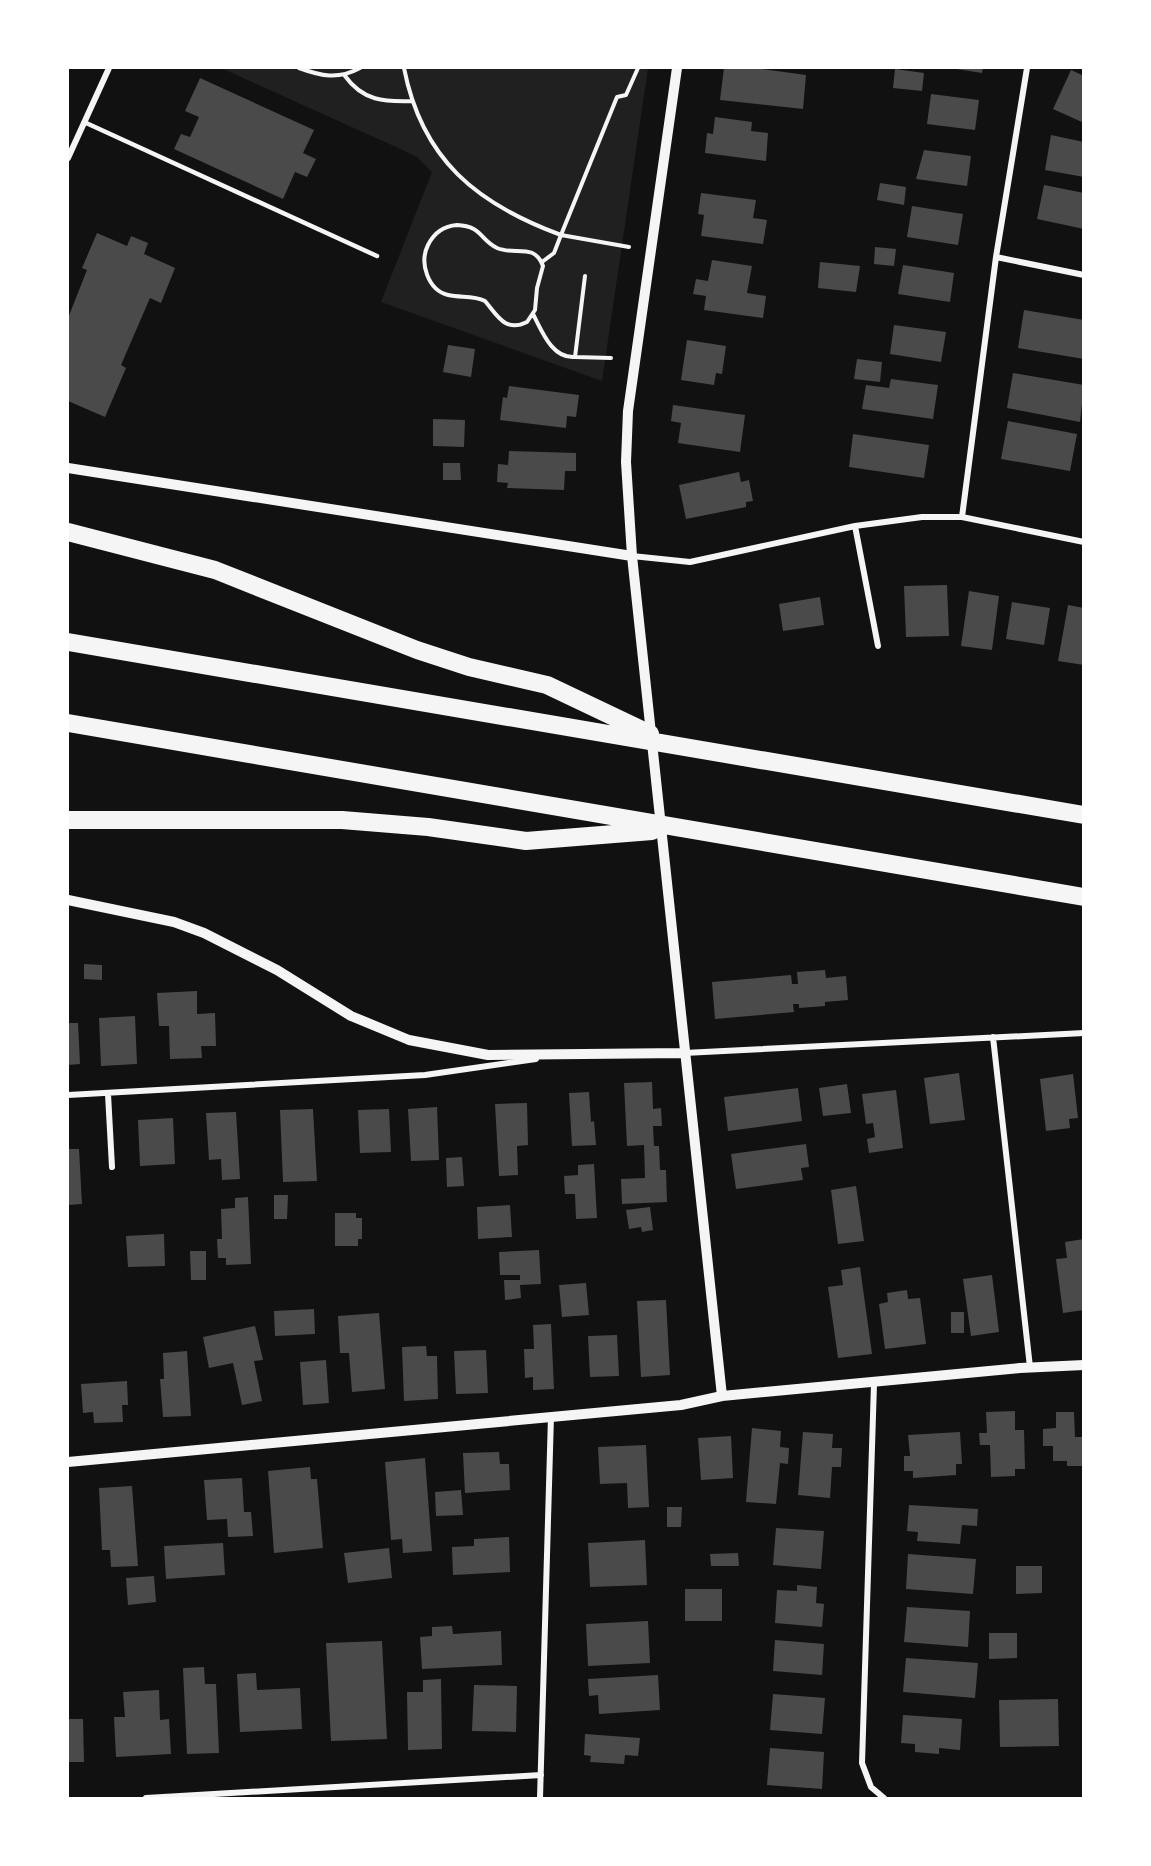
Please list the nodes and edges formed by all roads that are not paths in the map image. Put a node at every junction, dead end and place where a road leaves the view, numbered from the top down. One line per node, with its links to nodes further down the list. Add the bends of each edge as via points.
1 (109, 68): 4 (street)
2 (677, 68): 14 (street, via 628,411 626,462)
3 (1027, 68): 7 (street)
4 (84, 122): 5 (street); 6 (lane)
5 (68, 158)
6 (376, 256)
7 (996, 257): 8 (street); 10 (street)
8 (1083, 275)
9 (68, 468): 14 (street)
10 (962, 517): 11 (street, via 889,520); 13 (street)
11 (855, 526): 14 (street, via 690,562); 16 (street)
12 (68, 531): 18 (highway, via 215,570 417,650 547,685)
13 (1083, 542)
14 (632, 556): 27 (street)
15 (68, 642): 18 (highway)
16 (878, 646)
17 (68, 723): 21 (highway)
18 (671, 744): 19 (highway)
19 (1083, 815)
20 (68, 820): 21 (highway, via 342,820 526,841)
21 (680, 828): 22 (highway)
22 (1083, 897)
23 (68, 900): 26 (street, via 174,922 204,933 277,970 351,1016 409,1040 488,1055)
24 (1083, 1033): 25 (street)
25 (993, 1037): 27 (street); 32 (street)
26 (579, 1052): 27 (street); 28 (street, via 425,1075)
27 (684, 1053): 34 (street)
28 (108, 1094): 29 (street); 30 (street)
29 (68, 1095)
30 (112, 1167)
31 (1083, 1365): 32 (street)
32 (1030, 1367): 33 (street)
33 (874, 1384): 34 (street); 40 (street, via 862,1763 871,1787)
34 (722, 1396): 35 (street, via 681,1405)
35 (551, 1415): 36 (street); 37 (street)
36 (68, 1462)
37 (541, 1775): 38 (street); 39 (street)
38 (146, 1798)
39 (540, 1798)
40 (884, 1798)

